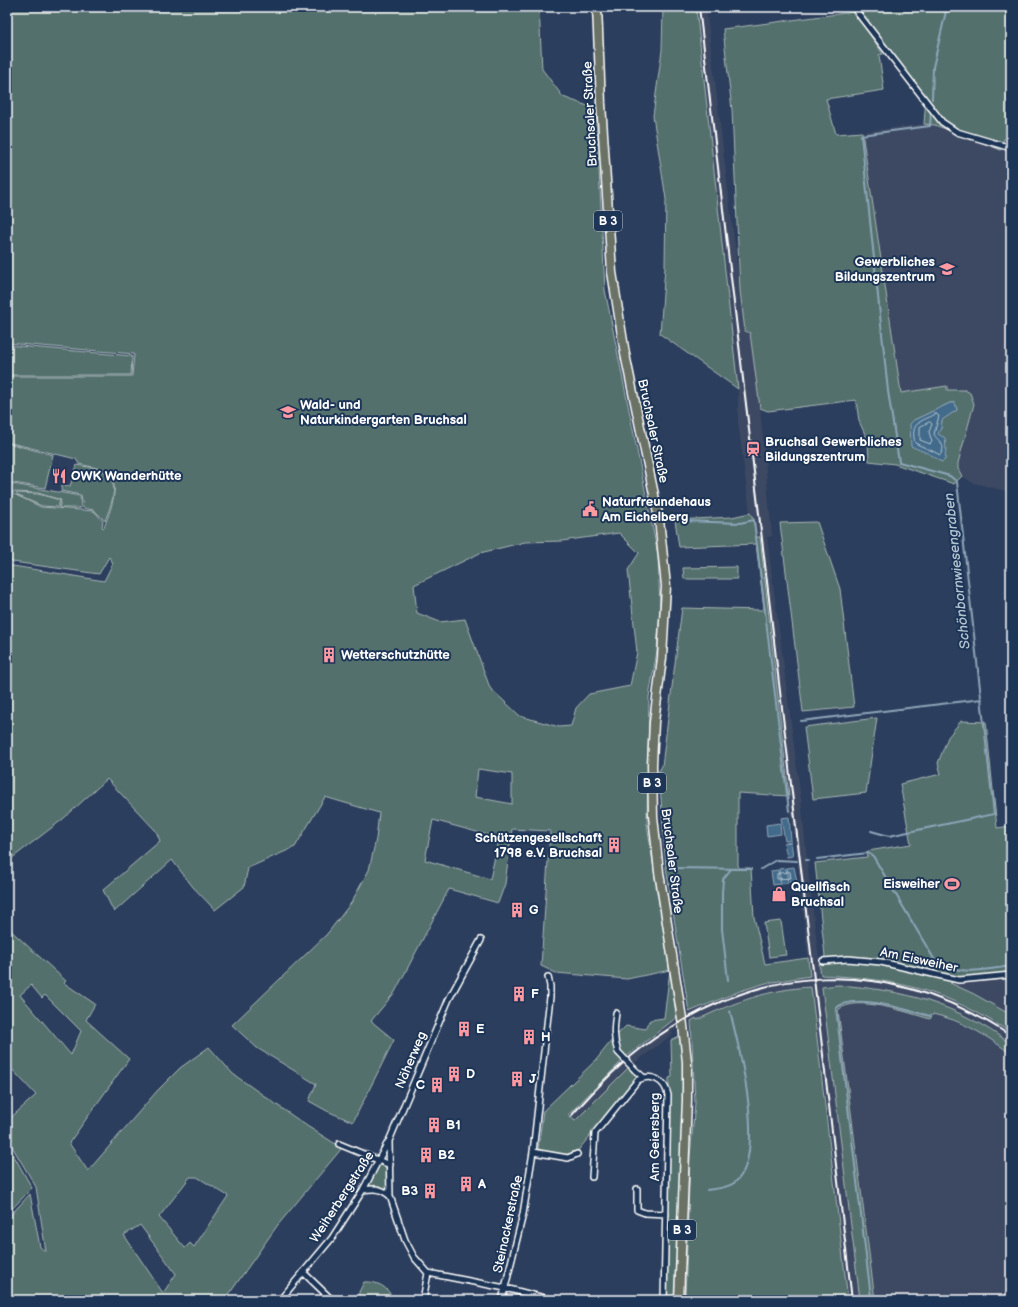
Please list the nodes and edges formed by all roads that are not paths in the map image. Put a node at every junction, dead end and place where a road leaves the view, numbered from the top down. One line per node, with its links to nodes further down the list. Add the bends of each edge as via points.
1 (597, 7): 30 (main road, Bruchsaler Straße / B 3, via 612,272 625,354 656,501 666,586 652,764 653,816 659,872 683,1025 688,1080)
2 (853, 7): 3 (street, via 942,122 957,132)
3 (1011, 148)
4 (481, 940): 10 (street, Näherweg, via 449,999)
5 (823, 961): 6 (street, Am Eisweiher, via 848,959 881,962 959,980)
6 (1011, 975)
7 (548, 977): 12 (street, Steinackerstraße, via 550,997)
8 (616, 1013): 9 (street, Am Geiersberg, bridge, via 614,1030 618,1052)
9 (643, 1077): 16 (street, Am Geiersberg, via 595,1133); 20 (street, Am Geiersberg, via 660,1080 666,1086 668,1095)
10 (389, 1141): 14 (street, Weiherbergstraße); 15 (street, Näherweg)
11 (339, 1144): 14 (street)
12 (533, 1152): 13 (street, via 568,1158); 23 (street, Steinackerstraße)
13 (577, 1154)
14 (380, 1161): 15 (street); 18 (street, Weiherbergstraße)
15 (390, 1165): 19 (street, Näherweg)
16 (592, 1177)
17 (637, 1189): 20 (street, Am Geiersberg, via 637,1210)
18 (363, 1190): 19 (street, via 378,1188); 21 (street, Weiherbergstraße, via 332,1238)
19 (390, 1196): 22 (street, Näherweg, via 405,1240 414,1257)
20 (666, 1214): 29 (street, Am Geiersberg)
21 (303, 1272): 24 (street, Weiherbergstraße); 25 (street)
22 (428, 1273): 23 (street); 26 (street)
23 (505, 1288): 27 (street, Steinackerstraße); 28 (street)
24 (280, 1300)
25 (332, 1300)
26 (423, 1300)
27 (502, 1300)
28 (552, 1300)
29 (664, 1300)
30 (679, 1300)

